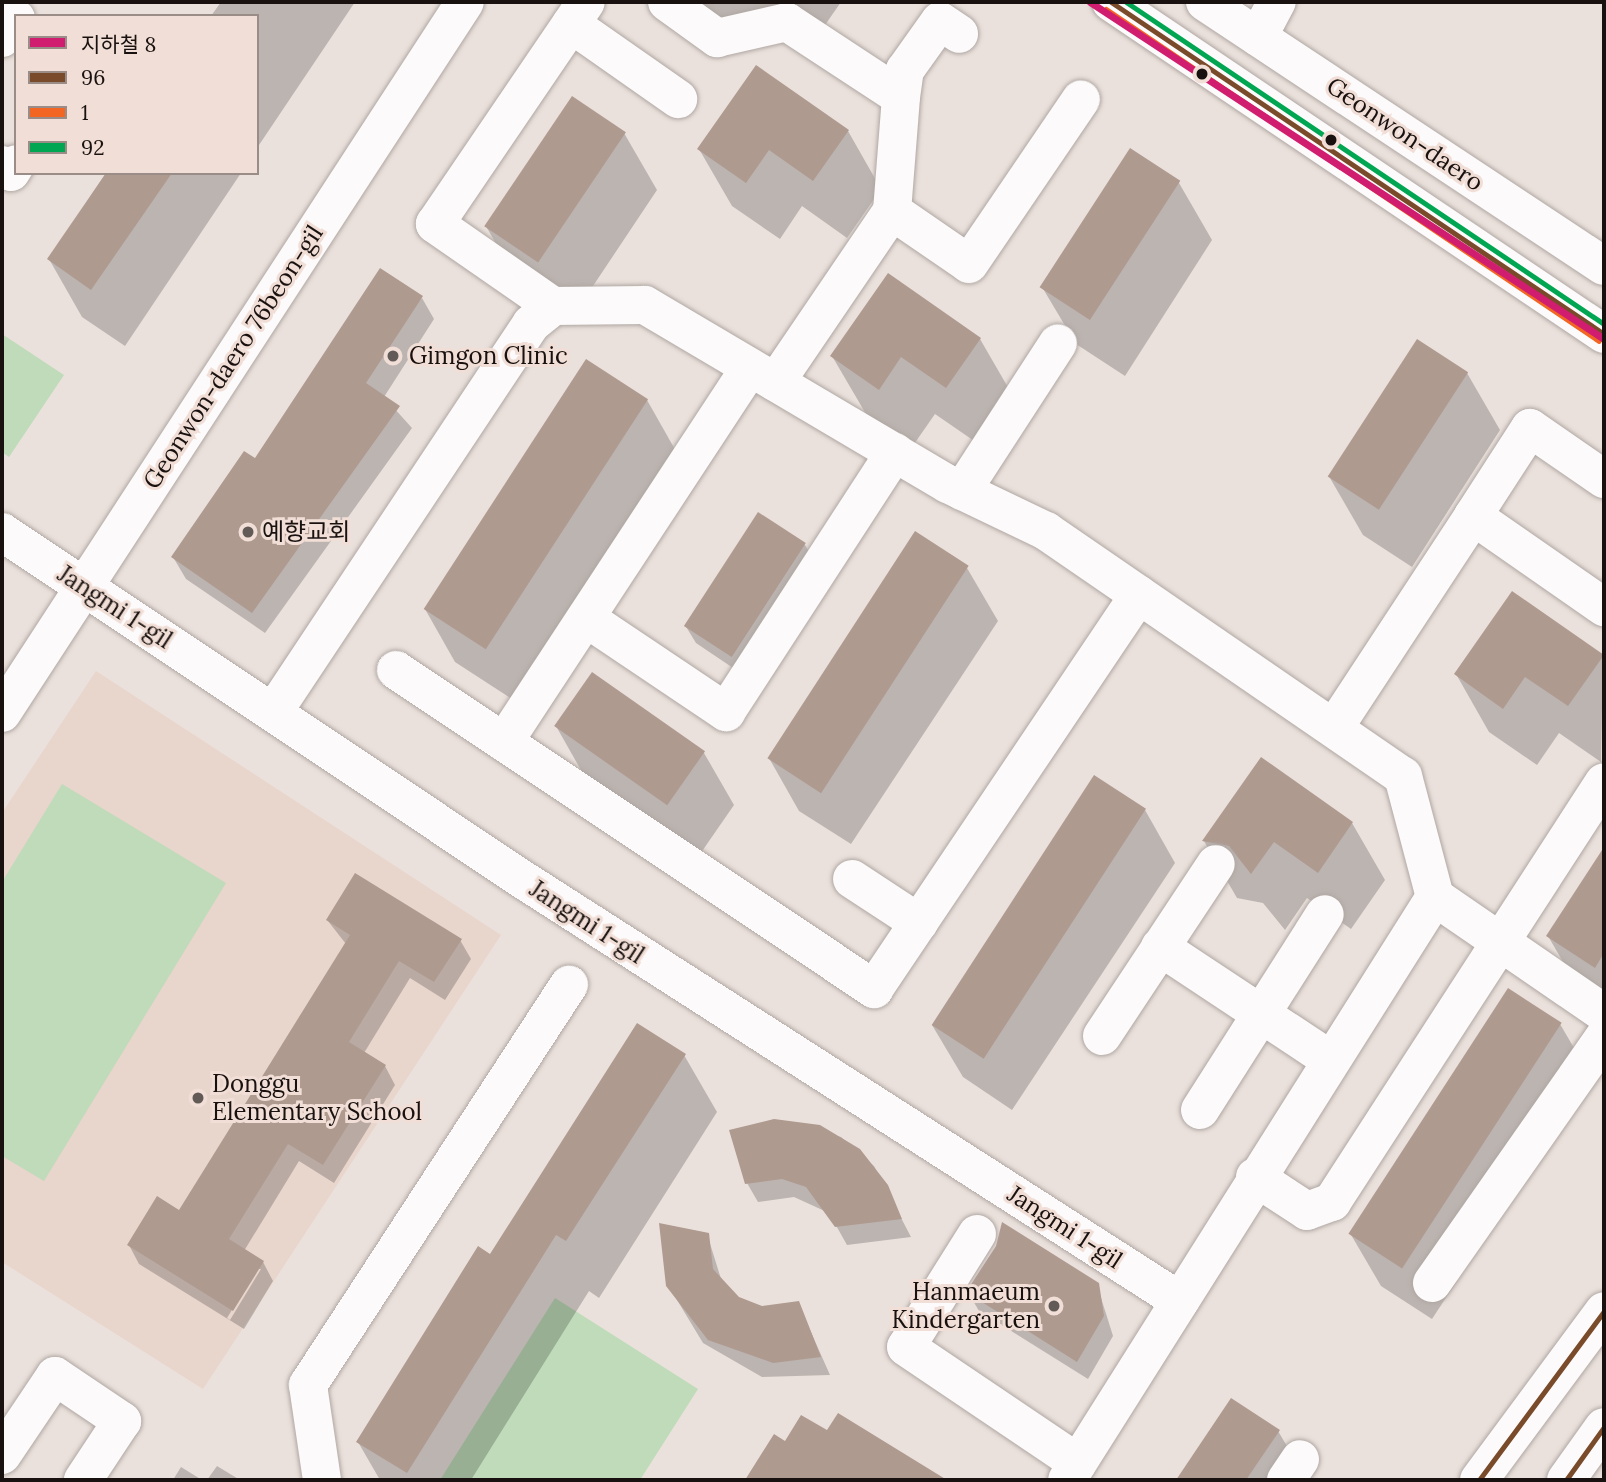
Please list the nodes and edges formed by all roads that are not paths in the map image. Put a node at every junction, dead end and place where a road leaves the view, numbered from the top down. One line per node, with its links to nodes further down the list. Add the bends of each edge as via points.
1 (465, 2): 25 (street, Geonwon-daero 76beon-gil)
2 (667, 2): 11 (street, via 717,37 787,22)
3 (1111, 2): 17 (street)
4 (1206, 2): 9 (street, Geonwon-daero)
5 (1277, 2): 9 (street)
6 (579, 13): 12 (street); 16 (street, via 435,224)
7 (14, 20): 10 (street)
8 (959, 34): 11 (street, via 940,20 905,70)
9 (1258, 37): 15 (street, Geonwon-daero)
10 (2, 38)
11 (901, 97): 14 (street)
12 (678, 99)
13 (1081, 99): 14 (street, via 970,264)
14 (892, 211): 19 (street)
15 (1604, 266)
16 (553, 306): 19 (street, via 645,305); 30 (street, via 531,324)
17 (1604, 334)
18 (1058, 343): 22 (street)
19 (763, 375): 20 (street); 28 (street)
20 (895, 452): 22 (street); 28 (street, via 726,712)
21 (1604, 480): 23 (street, via 1530,428)
22 (962, 491): 26 (street, via 1046,531)
23 (1472, 516): 27 (street); 32 (street)
24 (2, 532): 25 (street, Jangmi 1-gil)
25 (83, 587): 30 (street, Jangmi 1-gil); 31 (street, Geonwon-daero 76beon-gil)
26 (1139, 595): 32 (street); 39 (street)
27 (1604, 607)
28 (586, 618): 33 (street)
29 (396, 670): 33 (street)
30 (274, 711): 52 (street, Jangmi 1-gil, via 536,888)
31 (2, 713)
32 (1334, 729): 37 (street, via 1404,776)
33 (505, 743): 39 (street, via 874,989)
34 (1604, 782): 40 (street)
35 (1216, 864): 41 (street)
36 (852, 879): 39 (street)
37 (1435, 897): 40 (street); 47 (street)
38 (1325, 914): 44 (street)
39 (919, 923)
40 (1498, 940): 43 (street); 49 (street, via 1332,1202 1307,1211)
41 (1160, 947): 44 (street); 45 (street)
42 (569, 984): 58 (street, via 308,1385)
43 (1604, 1013)
44 (1262, 1014): 47 (street); 48 (street)
45 (1102, 1037)
46 (1604, 1037): 51 (street)
47 (1331, 1060): 49 (street)
48 (1200, 1110)
49 (1255, 1177): 52 (street)
50 (977, 1234): 56 (street, via 906,1347)
51 (1432, 1283)
52 (1180, 1301): 56 (street)
53 (1604, 1311): 59 (street)
54 (1604, 1427): 60 (street)
55 (2, 1455): 57 (street, via 55,1376 122,1421)
56 (1072, 1472)
57 (83, 1480)
58 (322, 1480)
59 (1479, 1480)
60 (1566, 1480)

